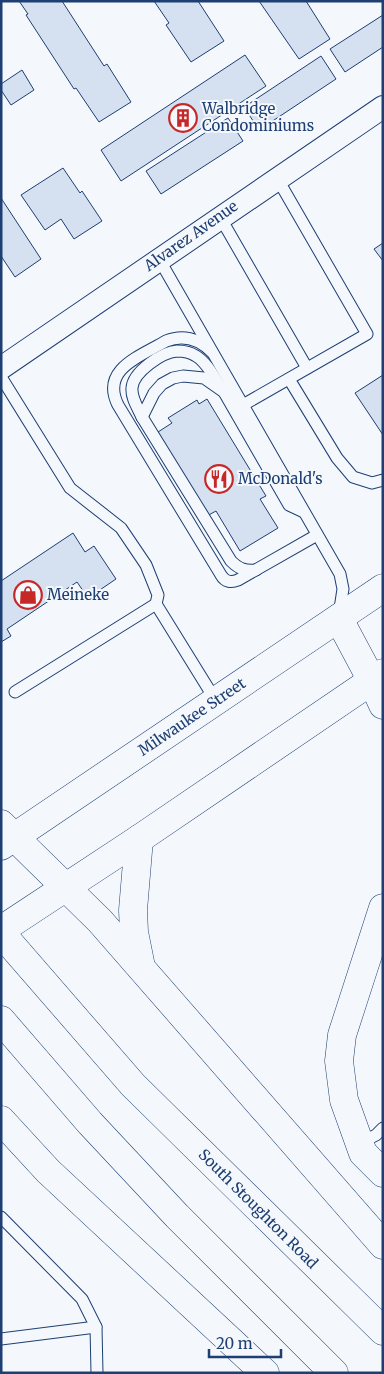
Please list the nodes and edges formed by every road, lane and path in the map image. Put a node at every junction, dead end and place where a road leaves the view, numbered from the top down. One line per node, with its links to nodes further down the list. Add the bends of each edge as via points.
1 (383, 107): 2 (street, Alvarez Avenue)
2 (277, 178): 3 (street, Alvarez Avenue); 7 (lane, via 367,334)
3 (220, 217): 4 (street, Alvarez Avenue); 7 (lane)
4 (158, 259): 5 (lane); 6 (street, Alvarez Avenue)
5 (212, 352): 11 (lane); 16 (lane, via 198,341 173,338 126,365 116,377 113,392 223,579 233,582)
6 (1, 368)
7 (307, 368): 9 (lane)
8 (1, 377): 18 (lane, via 70,488 121,528 146,566 158,595)
9 (289, 379): 11 (lane); 13 (lane, via 352,477 372,483)
10 (224, 392): 12 (lane, via 204,378 173,378 154,393); 12 (lane, via 197,356 184,351 168,353 142,369 134,381 133,397); 14 (lane, via 289,505)
11 (242, 406): 14 (lane)
12 (142, 417): 16 (lane, via 231,561 237,568)
13 (383, 480)
14 (304, 512): 15 (lane)
15 (317, 535): 16 (lane); 19 (lane, via 340,574 343,589)
16 (256, 570)
17 (381, 594): 19 (main road, Milwaukee Street)
18 (156, 604): 21 (lane); 22 (lane)
19 (338, 619): 20 (main road); 22 (main road, Milwaukee Street)
20 (379, 686): 24 (main road)
21 (15, 692)
22 (216, 701): 23 (main road, Milwaukee Street)
23 (6, 836): 25 (main road)
24 (139, 839): 25 (main road); 28 (main road, via 134,932)
25 (66, 888): 27 (main road); 28 (main road)
26 (383, 908): 32 (main road, via 342,1035 339,1061 344,1100)
27 (1, 932): 37 (main road, South Stoughton Road, via 133,1085)
28 (141, 968): 35 (main road)
29 (1, 1020): 41 (main road, via 90,1123 177,1216)
30 (1, 1120): 40 (main road, via 48,1171)
31 (383, 1128): 32 (lane)
32 (360, 1144): 33 (main road, via 363,1153)
33 (383, 1173)
34 (1, 1218): 36 (lane, via 82,1299)
35 (383, 1245)
36 (96, 1327): 38 (lane); 39 (lane)
37 (383, 1331)
38 (1, 1339)
39 (97, 1373)
40 (265, 1373)
41 (334, 1373)

